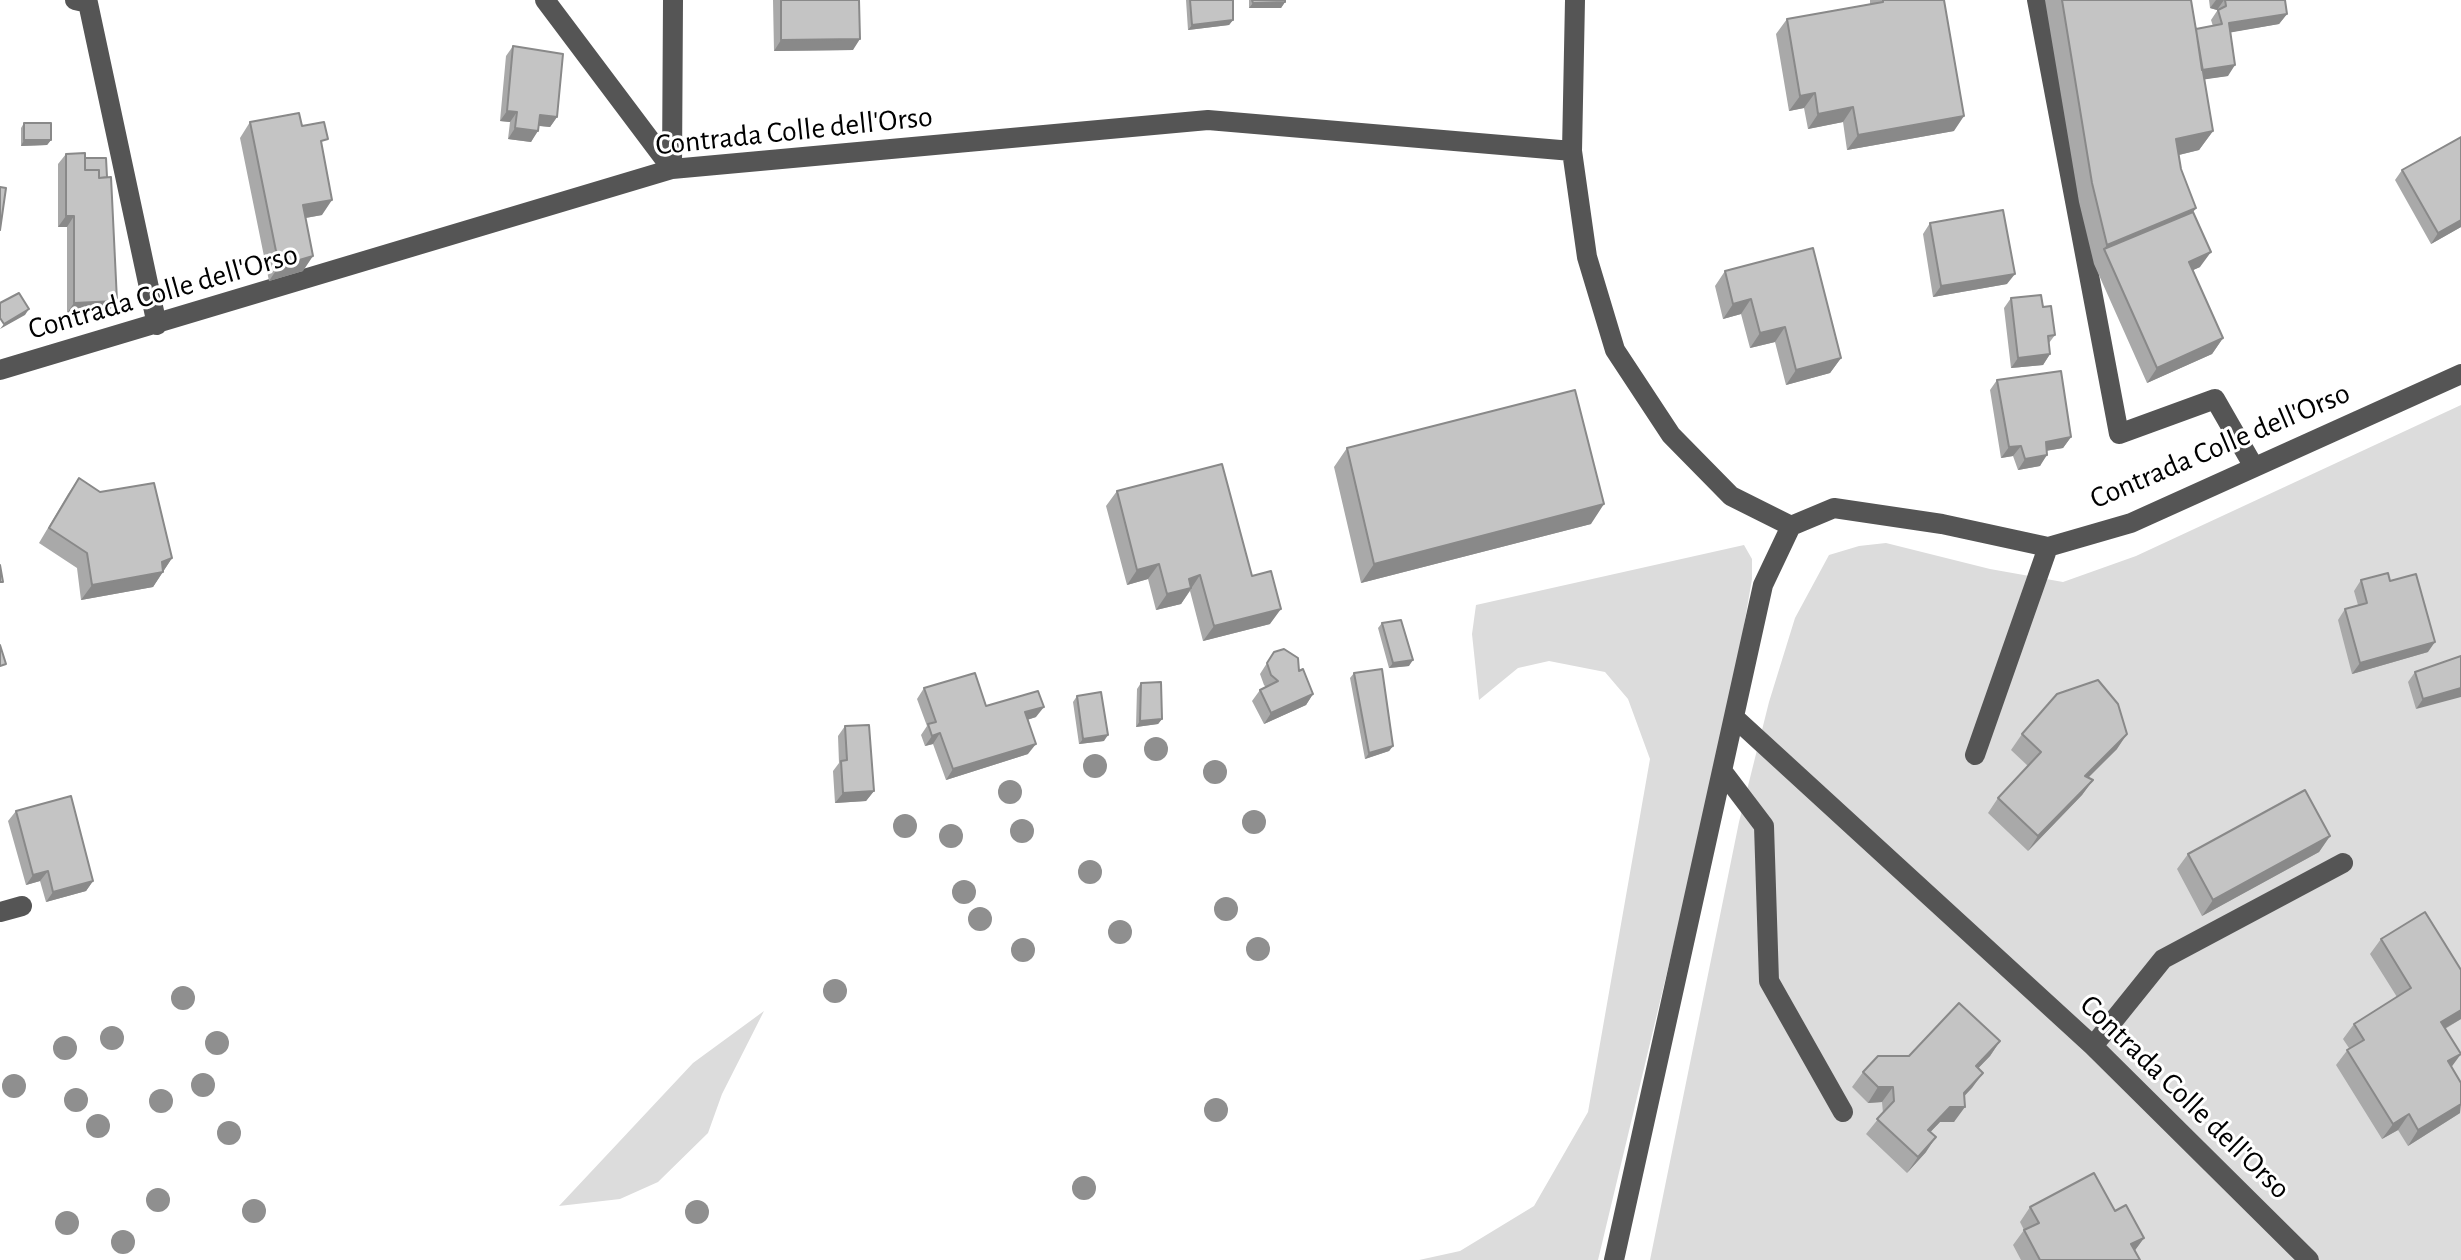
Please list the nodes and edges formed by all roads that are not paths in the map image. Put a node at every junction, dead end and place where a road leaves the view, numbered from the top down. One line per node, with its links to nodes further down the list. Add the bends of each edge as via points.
1 (75, 0): 8 (street, via 88,3)
2 (545, 0): 7 (street)
3 (673, 0): 7 (street)
4 (1575, 0): 6 (street)
5 (2037, 0): 11 (street, via 2119,434 2215,399)
6 (1572, 151): 7 (street, Contrada Colle dell'Orso, via 1208,120); 12 (street, via 1587,257 1615,350 1671,435 1731,496)
7 (672, 169): 8 (street, Contrada Colle dell'Orso)
8 (157, 325): 9 (street, Contrada Colle dell'Orso)
9 (0, 370)
10 (2461, 374): 11 (street, Contrada Colle dell'Orso)
11 (2254, 467): 13 (street, Contrada Colle dell'Orso, via 2131,523)
12 (1791, 526): 13 (street, Contrada Colle dell'Orso, via 1834,508); 14 (street, via 1763,585)
13 (2048, 547): 15 (street)
14 (1736, 719): 16 (street); 20 (street, Contrada Colle dell'Orso)
15 (1975, 755)
16 (1723, 772): 21 (street, via 1764,826 1769,981); 22 (street)
17 (2343, 863): 20 (street, via 2163,959)
18 (22, 906): 19 (street)
19 (0, 912)
20 (2093, 1046): 23 (street, Contrada Colle dell'Orso)
21 (1843, 1112)
22 (1616, 1259)
23 (2309, 1260)

